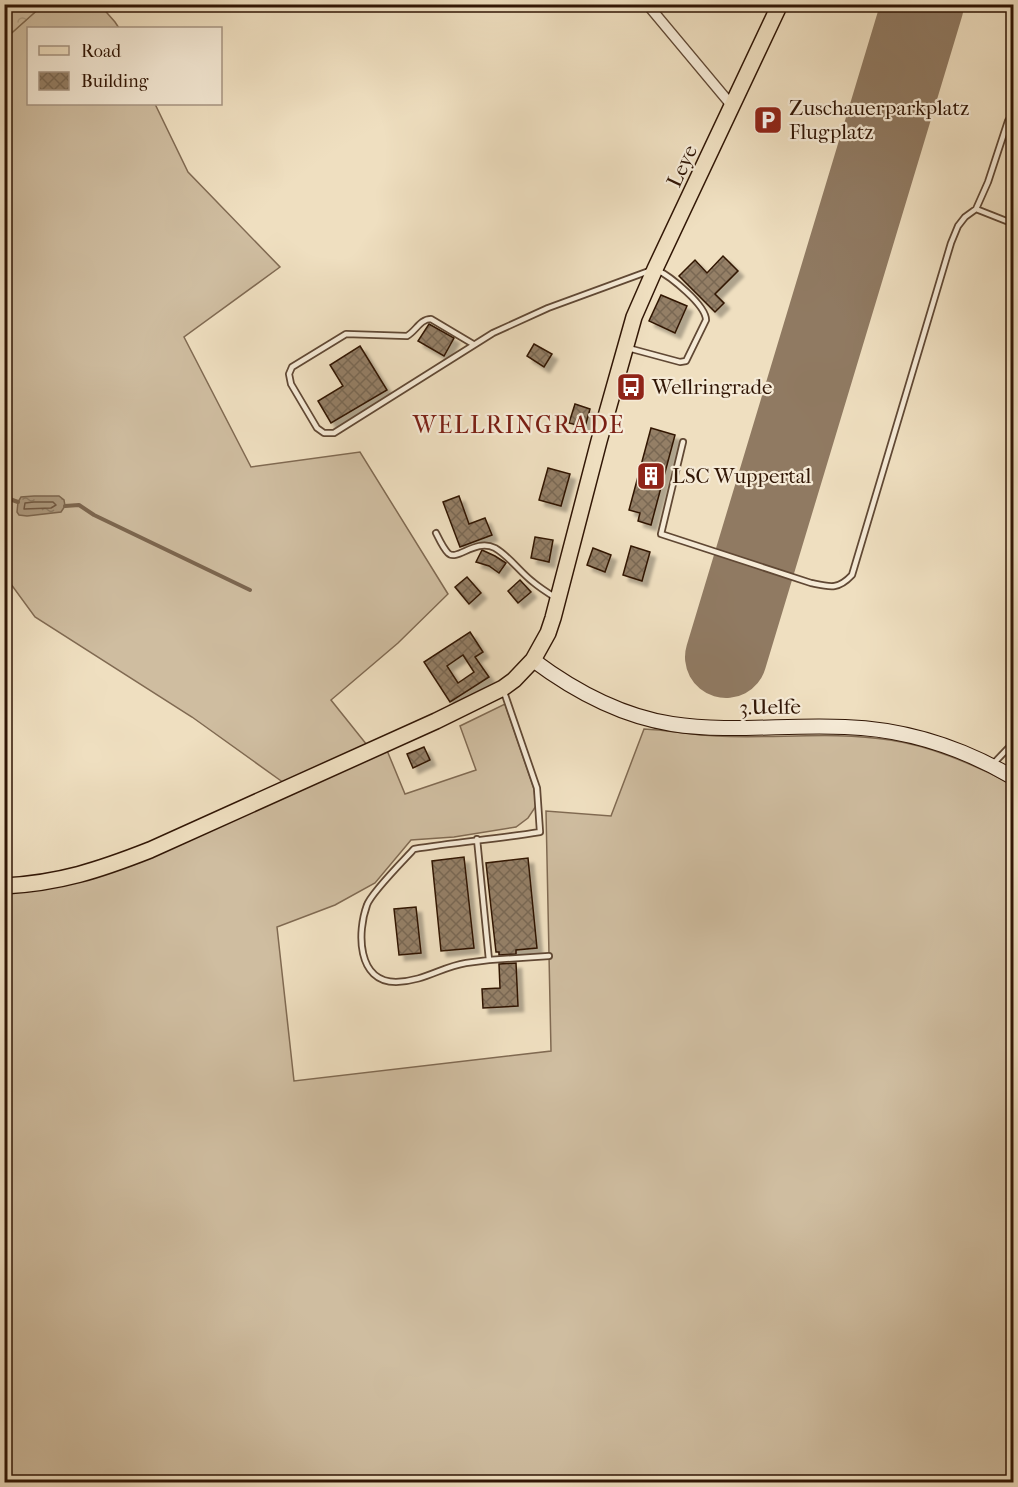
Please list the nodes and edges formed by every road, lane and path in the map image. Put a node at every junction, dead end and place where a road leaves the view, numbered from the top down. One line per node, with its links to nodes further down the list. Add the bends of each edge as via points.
1 (647, 4): 3 (street)
2 (780, 4): 3 (main road, Leye)
3 (733, 107): 7 (main road, Leye)
4 (1014, 112): 5 (lane)
5 (976, 210): 6 (lane); 10 (lane, via 958,226 951,243 852,576 842,585 811,583 661,534)
6 (1014, 224)
7 (655, 269): 8 (lane, via 548,308); 9 (main road, Leye); 9 (lane, via 668,275 702,309 706,320 686,361)
8 (473, 344): 8 (lane, via 431,319 422,321 407,336 346,334 292,367 289,374 317,428 334,433)
9 (625, 347): 12 (main road)
10 (683, 442)
11 (436, 533): 12 (lane, via 453,556 483,545 495,549 533,583)
12 (558, 599): 13 (main road, via 548,633)
13 (533, 660): 14 (main road); 16 (street, 3.Uelfe, via 602,702 670,724 715,729 846,727 886,732 930,741)
14 (503, 688): 18 (lane, via 537,788 540,832); 19 (main road, via 150,850 63,880)
15 (1014, 742): 16 (lane)
16 (991, 765): 17 (street, 3.Uelfe)
17 (1014, 778)
18 (477, 839): 21 (lane); 21 (lane, via 414,849 367,904 360,939 365,963 375,976 393,982)
19 (4, 886)
20 (549, 956): 21 (lane)
21 (489, 960)

